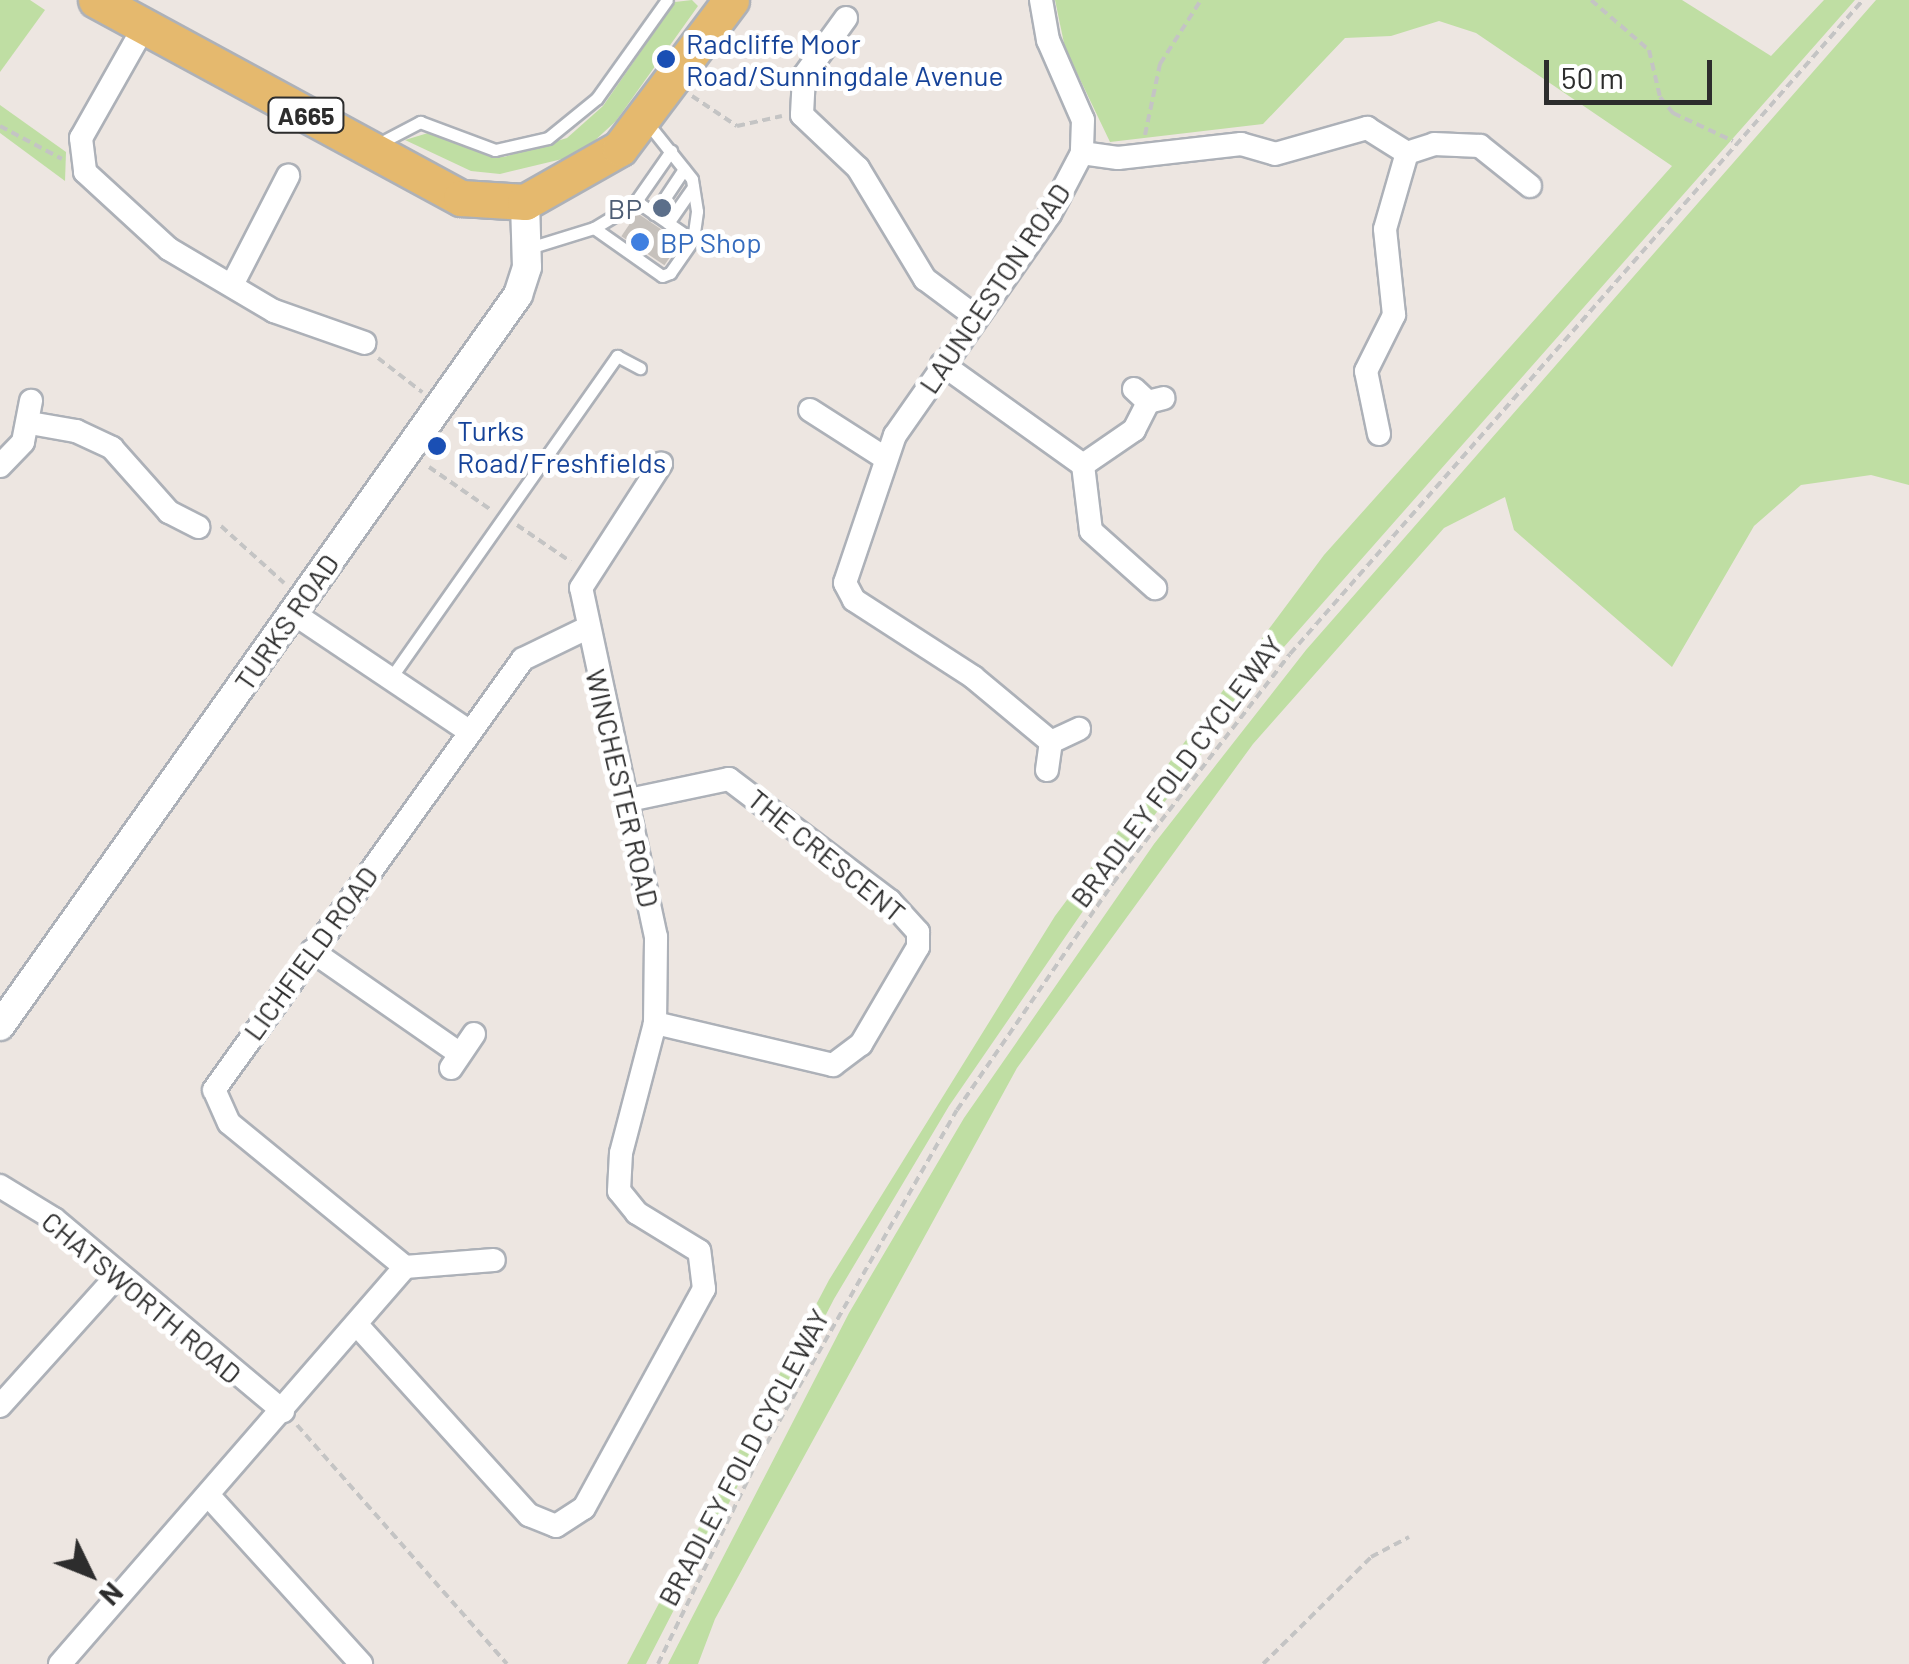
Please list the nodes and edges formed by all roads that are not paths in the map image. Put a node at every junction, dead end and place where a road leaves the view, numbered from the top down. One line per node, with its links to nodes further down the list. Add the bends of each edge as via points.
1 (96, 0): 6 (main road, A665)
2 (666, 0): 8 (lane, via 597,98 548,138 495,150 420,122 392,132)
3 (1041, 0): 10 (street, LAUNCESTON ROAD, via 1048,40 1084,120)
4 (728, 1): 7 (main road, A665)
5 (846, 18): 24 (street, via 833,55 804,76 802,115 858,168 926,279)
6 (145, 24): 8 (main road, A665); 23 (street, via 81,138 82,158 98,188 147,232)
7 (645, 120): 9 (lane); 16 (main road, A665, via 594,169)
8 (370, 151): 16 (main road, A665, via 461,198)
9 (671, 151): 12 (lane); 17 (lane)
10 (1082, 153): 11 (street, via 1147,155 1241,144 1275,154 1367,128); 24 (street, LAUNCESTON ROAD, via 1050,214)
11 (1406, 153): 14 (street, via 1434,144 1480,146); 30 (street, via 1386,213 1394,315 1366,371 1360,400)
12 (684, 169): 15 (lane); 18 (lane)
13 (288, 176): 23 (street, via 280,209)
14 (1517, 182)
15 (693, 186): 19 (lane); 21 (lane)
16 (525, 202): 22 (street, TURKS ROAD)
17 (636, 202): 18 (lane); 20 (lane)
18 (654, 214): 19 (lane)
19 (668, 223): 21 (lane)
20 (594, 228): 21 (lane, via 662,276); 22 (lane)
21 (693, 240)
22 (526, 250): 37 (street, TURKS ROAD, via 518,295)
23 (232, 285): 25 (street, via 332,343)
24 (976, 317): 26 (street, LAUNCESTON ROAD)
25 (365, 344)
26 (942, 364): 31 (street, LAUNCESTON ROAD); 33 (street)
27 (640, 368): 39 (lane, via 617,356)
28 (1148, 396): 33 (street, via 1134,430)
29 (809, 408): 31 (street)
30 (1379, 434)
31 (885, 458): 42 (street, LAUNCESTON ROAD, via 845,575 848,591)
32 (661, 464): 38 (street, WINCHESTER ROAD, via 585,572)
33 (1083, 464): 36 (street, via 1091,531 1134,558)
34 (0, 466): 35 (street, via 30,412 76,431 112,448 190,524)
35 (170, 543)
36 (1155, 588)
37 (298, 605): 39 (street); 47 (street, TURKS ROAD)
38 (585, 629): 41 (street, LICHFIELD ROAD, via 523,659); 44 (street, WINCHESTER ROAD)
39 (390, 679): 41 (street)
40 (1079, 729): 42 (street)
41 (470, 732): 45 (street, LICHFIELD ROAD)
42 (1052, 742): 43 (street)
43 (1048, 770)
44 (629, 800): 46 (street, WINCHESTER ROAD, via 653,904); 46 (street, THE CRESCENT, via 720,778 738,783 890,901 918,932 918,947 861,1044 833,1065)
45 (312, 950): 48 (street, via 455,1061); 51 (street, LICHFIELD ROAD, via 221,1076 214,1102)
46 (655, 1022): 53 (street, WINCHESTER ROAD, via 621,1153 619,1190 637,1213 700,1251 708,1276 575,1518 556,1526 529,1515)
47 (0, 1026)
48 (474, 1034)
49 (0, 1186): 52 (street, CHATSWORTH ROAD, via 54,1219)
50 (494, 1260): 51 (street)
51 (405, 1267): 53 (street)
52 (116, 1277): 54 (street); 55 (street, CHATSWORTH ROAD)
53 (358, 1326): 55 (street)
54 (0, 1406)
55 (282, 1411): 56 (street)
56 (208, 1496): 57 (street); 58 (street)
57 (60, 1664)
58 (361, 1664)

